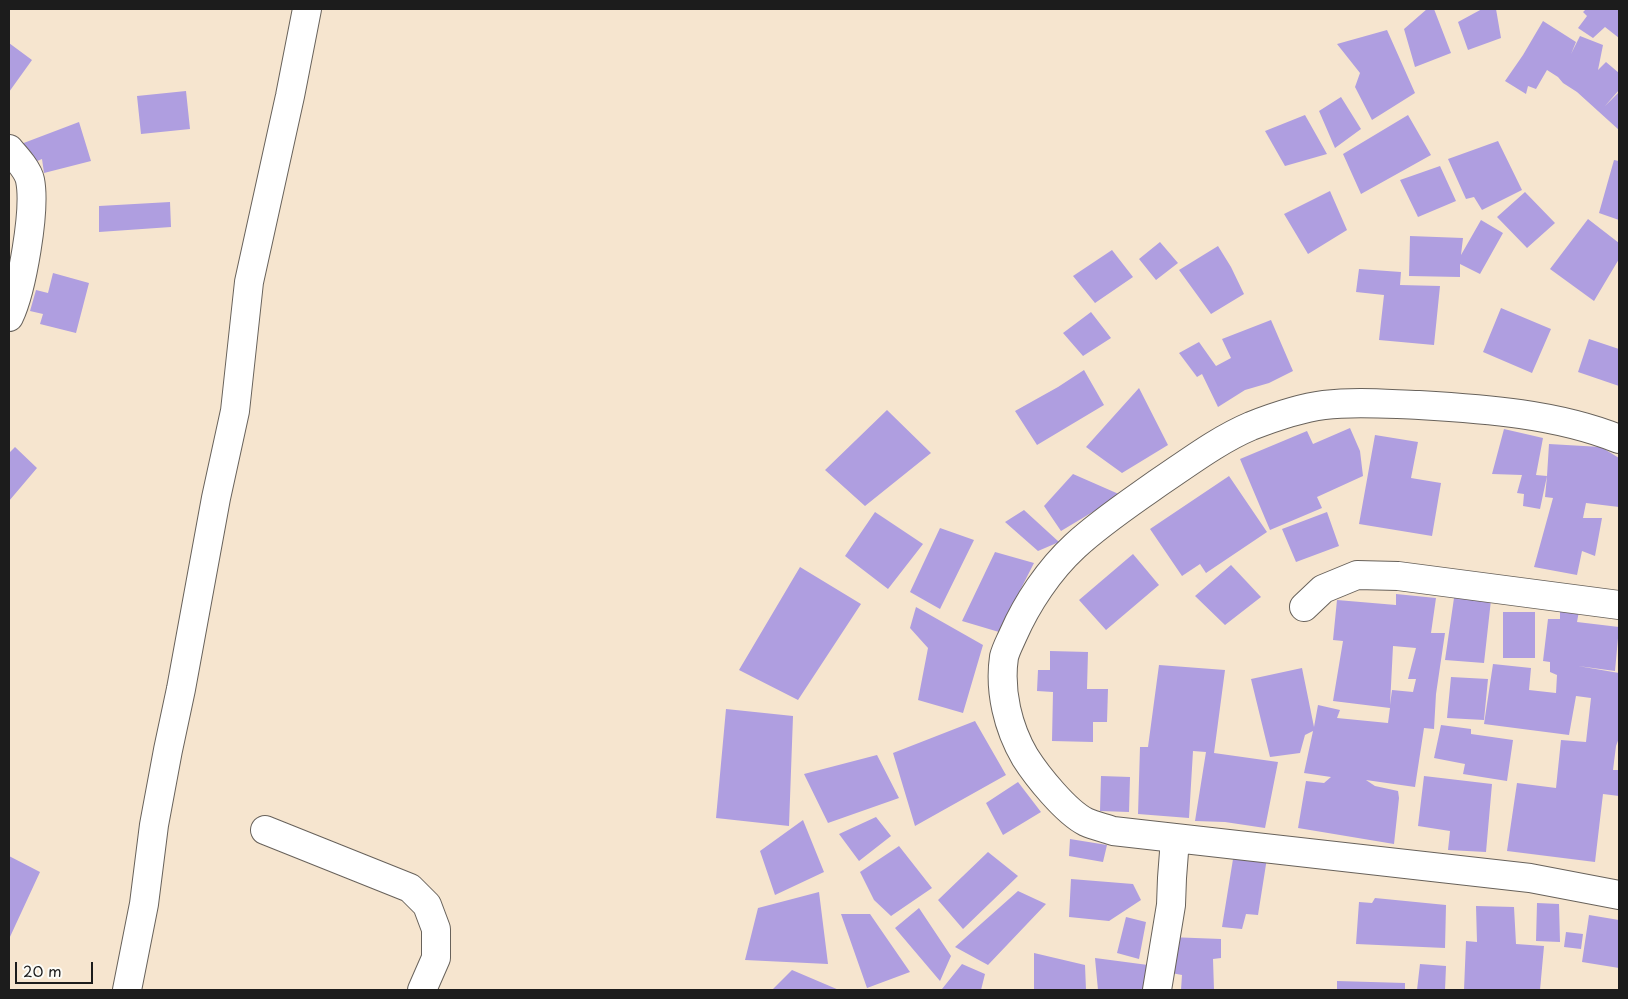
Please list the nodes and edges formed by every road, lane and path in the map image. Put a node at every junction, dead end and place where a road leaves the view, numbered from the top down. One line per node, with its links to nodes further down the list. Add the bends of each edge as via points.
1 (307, 9): 10 (street, via 249,282 235,411 154,825 144,904)
2 (9, 149): 3 (street, via 30,178 32,198 23,262)
3 (9, 317)
4 (1619, 439): 8 (street, via 1570,424 1472,408 1360,402 1322,405 1251,426 1214,446 1112,515 1073,548 1034,593 1004,655 1003,691 1015,740 1031,766 1067,808 1086,822 1114,831)
5 (1619, 605): 6 (street, via 1398,576 1357,575 1323,588)
6 (1304, 607)
7 (265, 830): 11 (street, via 410,888 427,905 436,929 436,958)
8 (1176, 838): 9 (street, via 1530,878); 12 (street, via 1171,905)
9 (1619, 895)
10 (127, 990)
11 (422, 990)
12 (1157, 990)

